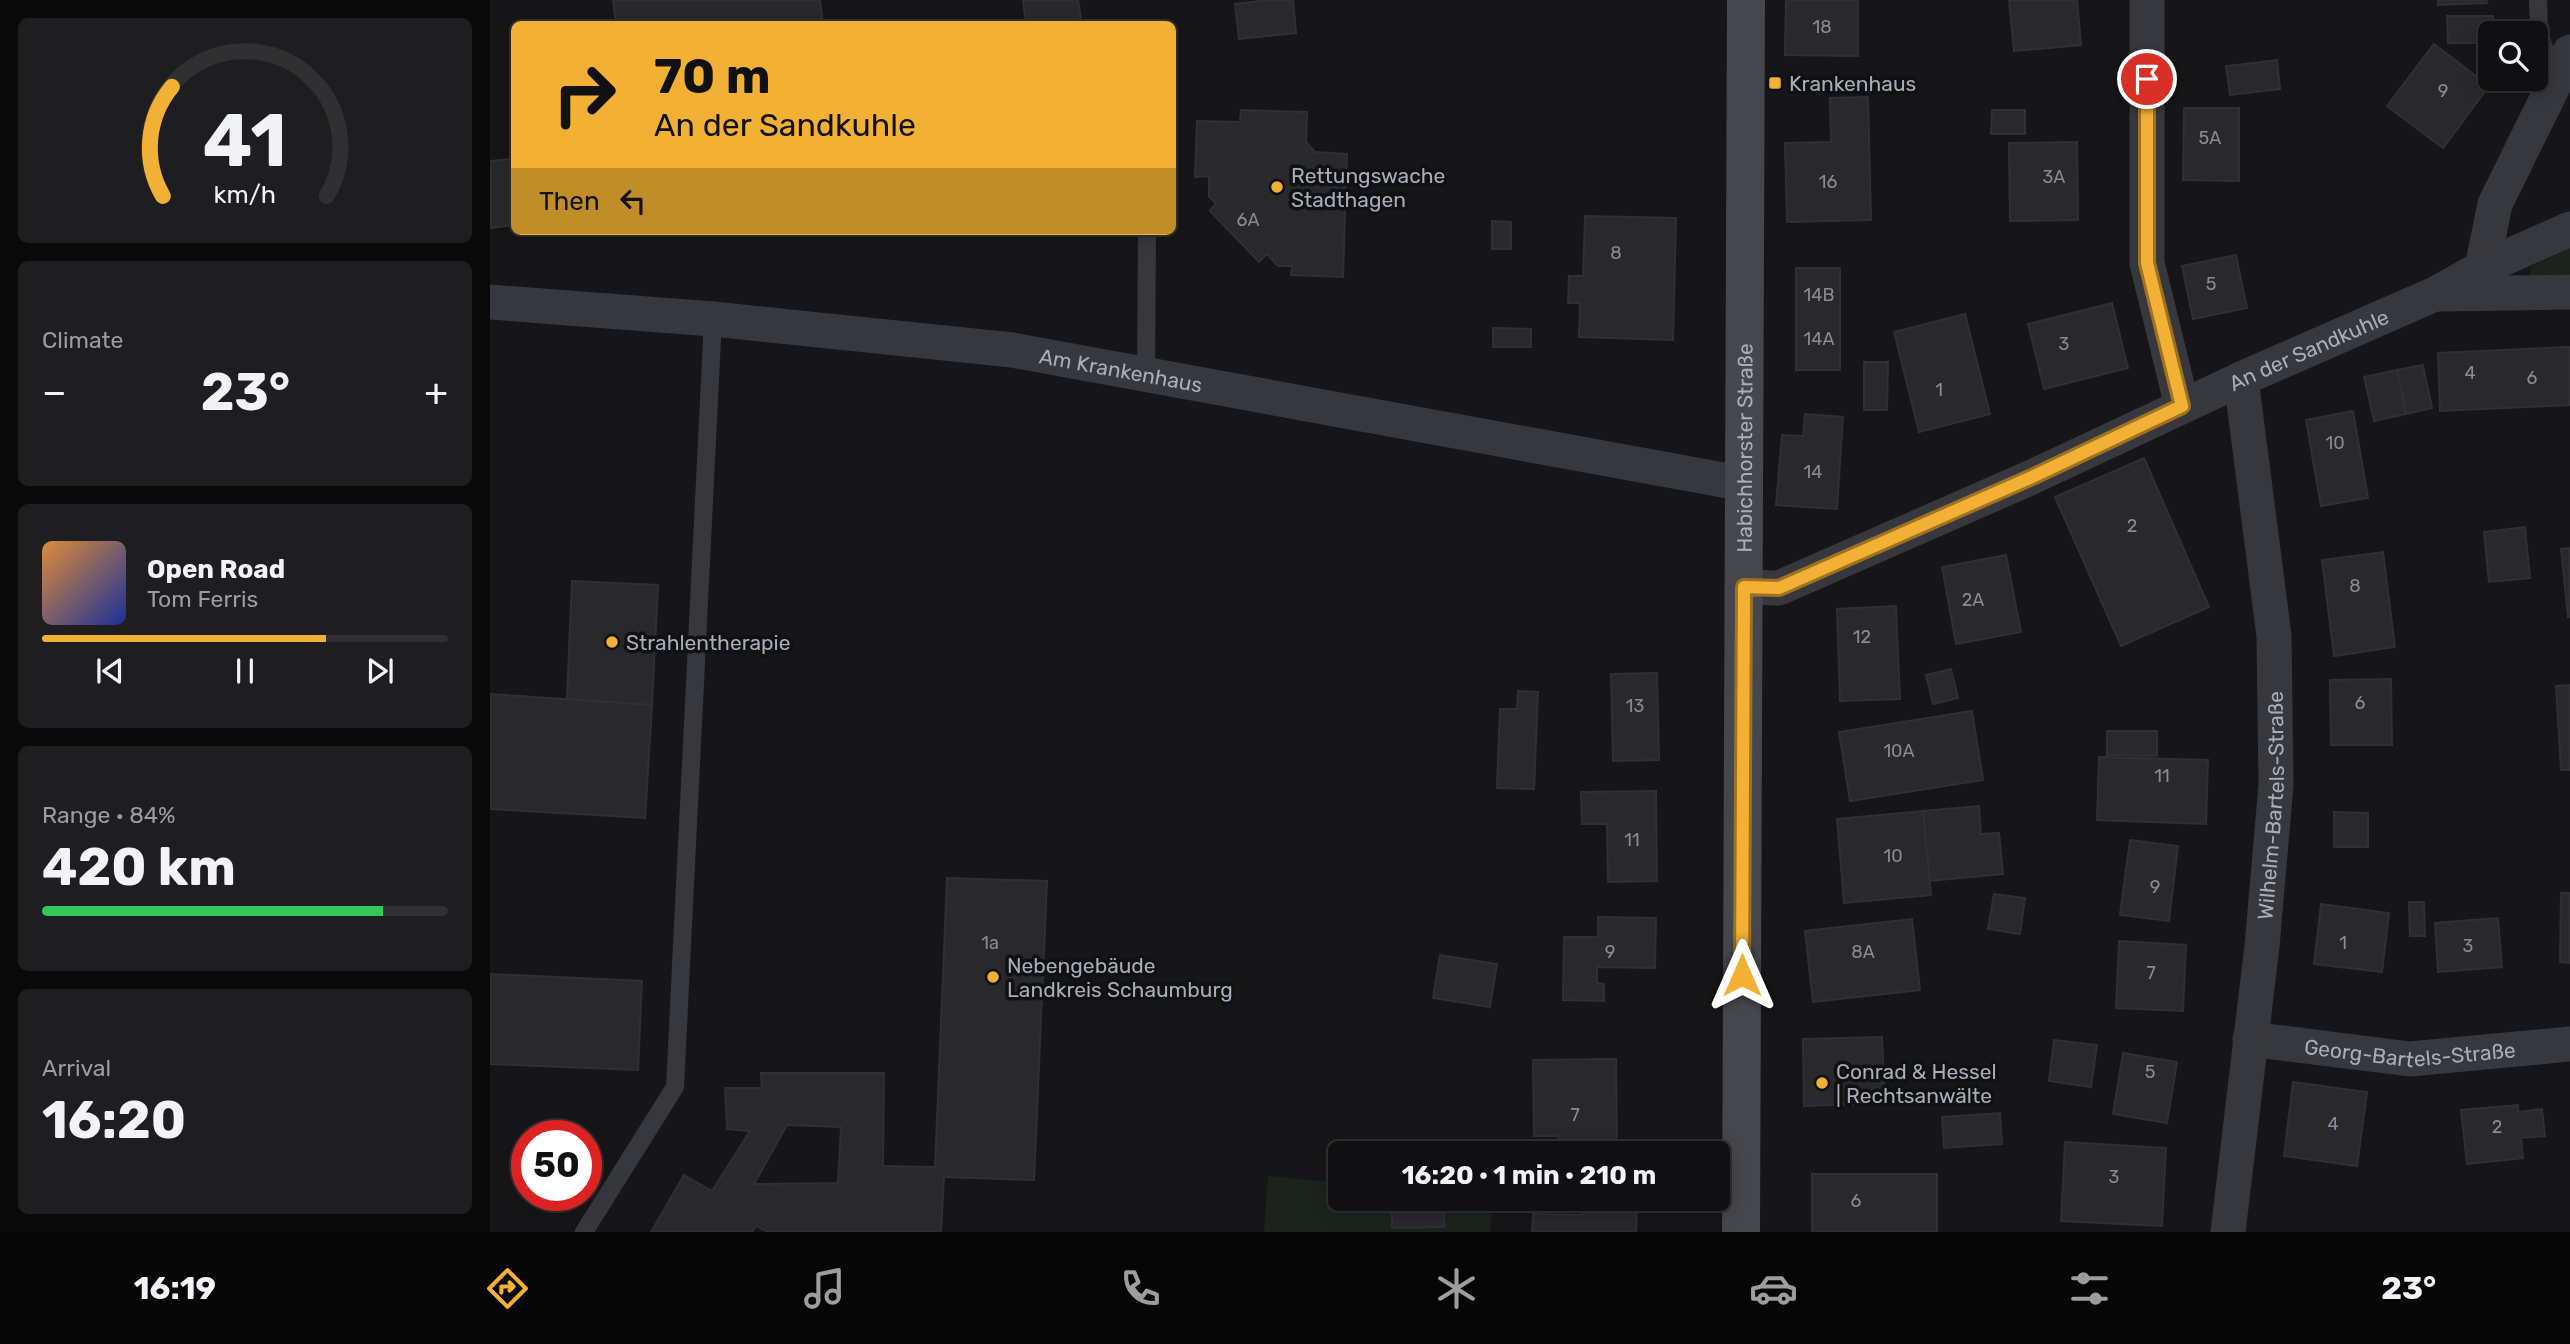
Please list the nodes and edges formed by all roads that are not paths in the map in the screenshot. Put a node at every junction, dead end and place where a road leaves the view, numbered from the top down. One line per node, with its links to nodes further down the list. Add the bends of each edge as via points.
1 (1746, 0): 15 (main road, Habichhorster Straße)
2 (2147, 0): 14 (street, via 2147,263)
3 (2538, 0): 4 (lane, via 2539,33)
4 (2563, 66): 7 (street, via 2495,204)
5 (2570, 229): 7 (street, An der Sandkuhle)
6 (1147, 235): 12 (lane)
7 (2482, 268): 9 (street, An der Sandkuhle)
8 (2570, 292): 9 (street)
9 (2435, 294): 13 (street, An der Sandkuhle)
10 (490, 302): 11 (street, Am Krankenhaus)
11 (713, 319): 12 (street, Am Krankenhaus, via 1012,350); 19 (lane, via 675,1087)
12 (1146, 375): 15 (street, Am Krankenhaus, via 1270,389)
13 (2241, 379): 14 (street, An der Sandkuhle); 17 (street, Wilhelm-Bartels-Straße, via 2274,636 2276,785)
14 (2182, 406): 16 (street, An der Sandkuhle, via 1779,588)
15 (1745, 484): 16 (main road, Habichhorster Straße)
16 (1744, 587): 20 (main road, Habichhorster Straße)
17 (2250, 1039): 18 (street, Georg-Bartels-Straße, via 2410,1059); 21 (street, Wilhelm-Bartels-Straße)
18 (2570, 1044)
19 (584, 1232)
20 (1741, 1232)
21 (2228, 1232)

